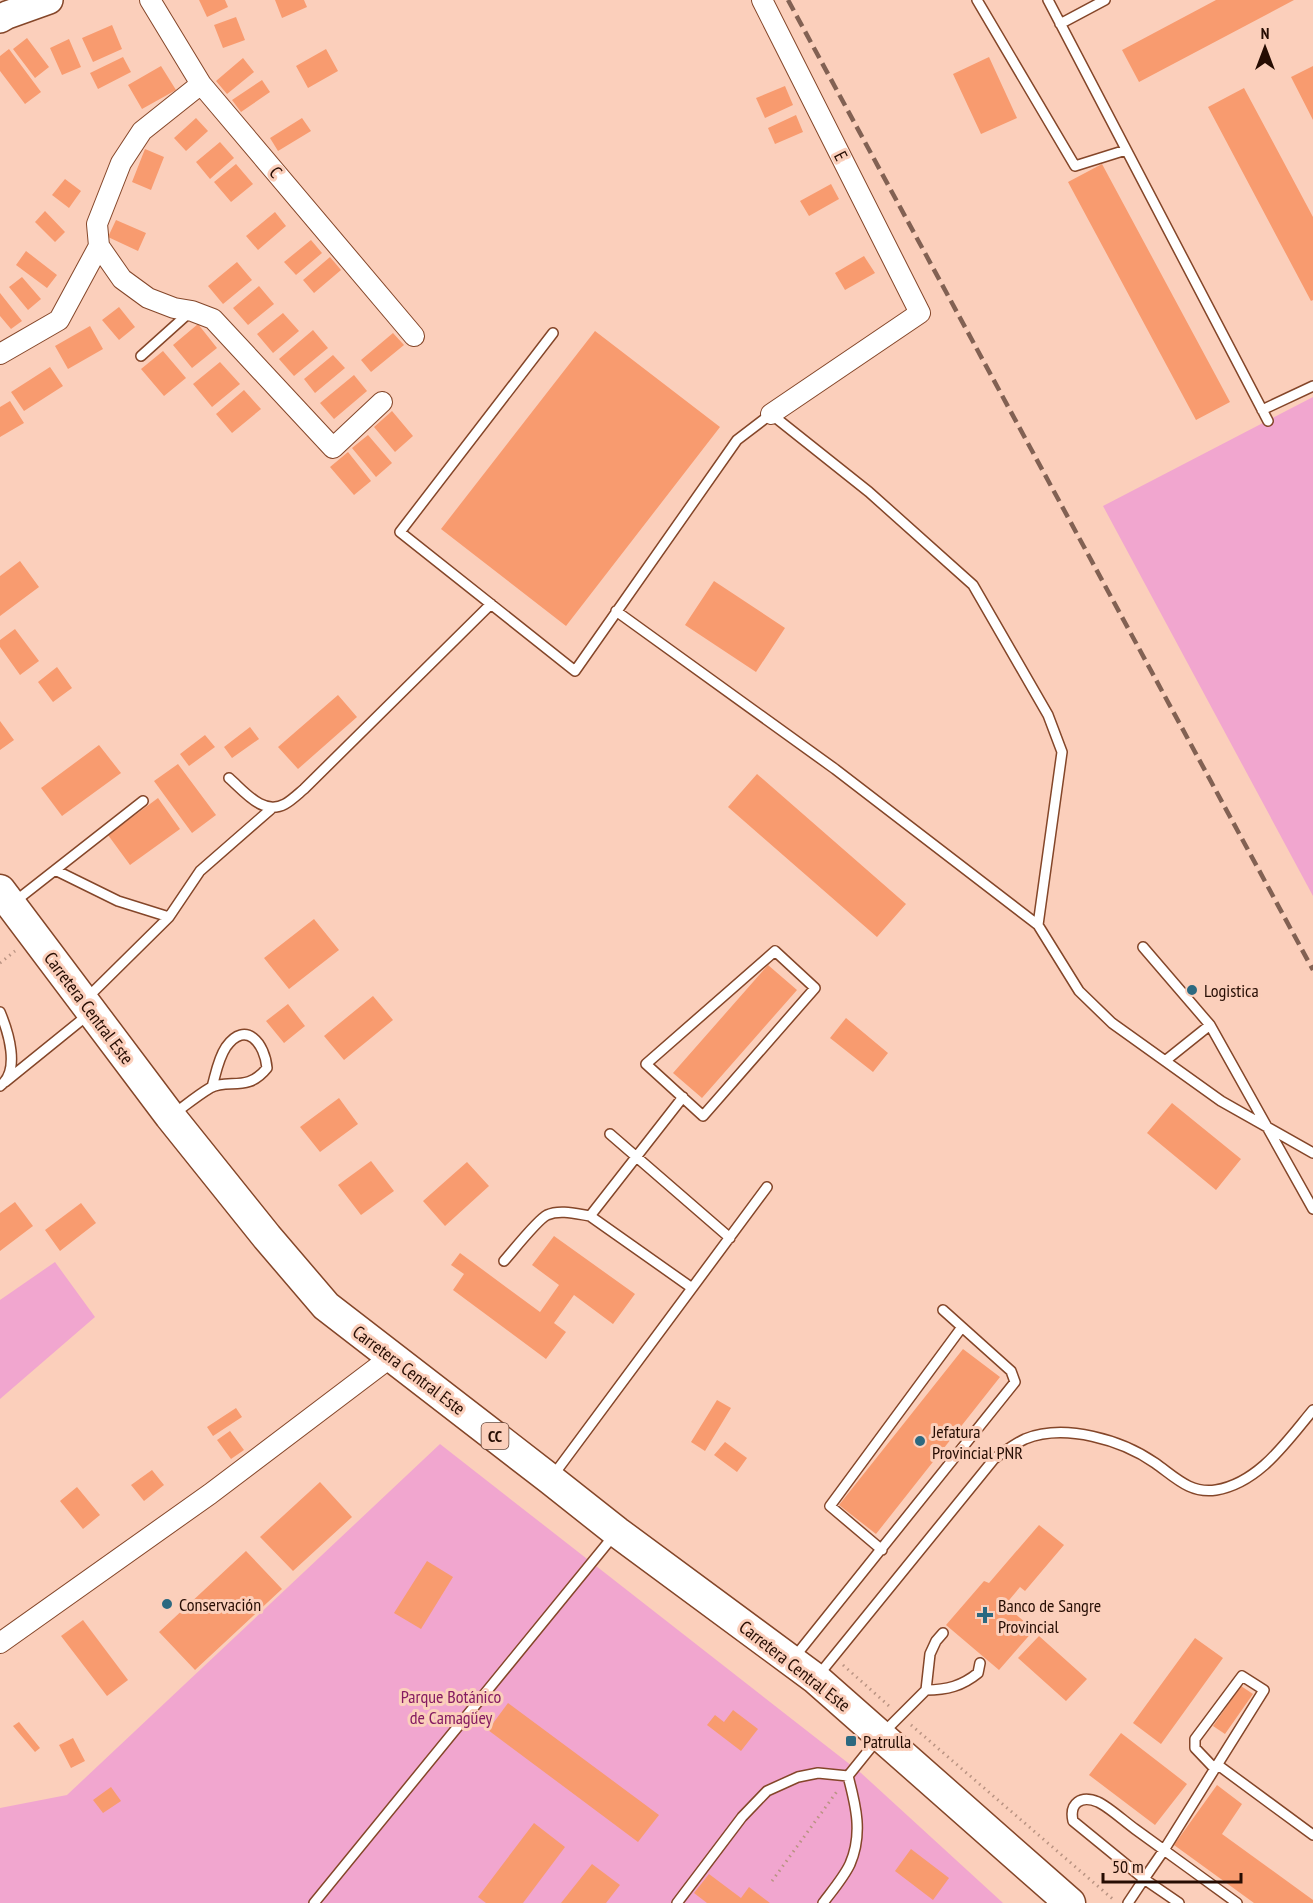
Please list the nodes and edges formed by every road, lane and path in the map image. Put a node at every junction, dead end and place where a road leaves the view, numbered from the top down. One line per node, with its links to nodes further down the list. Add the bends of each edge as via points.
1 (49, 0): 7 (street)
2 (150, 0): 9 (street, C)
3 (762, 0): 20 (street, E, via 920,313)
4 (977, 0): 10 (lane, via 1075,166)
5 (1048, 0): 8 (lane)
6 (1104, 0): 8 (lane)
7 (0, 19)
8 (1060, 24): 10 (lane)
9 (201, 84): 11 (street, via 142,131 121,163 97,224); 14 (street, C)
10 (1126, 150): 19 (lane)
11 (99, 246): 12 (street, via 122,279 147,298); 15 (street, via 59,320)
12 (192, 311): 16 (lane); 18 (street, via 213,319 333,448)
13 (553, 333): 22 (lane, via 400,532)
14 (414, 336)
15 (0, 354)
16 (141, 356)
17 (1313, 386): 19 (lane)
18 (382, 402)
19 (1262, 410): 21 (lane)
20 (771, 414): 23 (lane, via 737,440); 30 (lane, via 869,492 974,585 1048,715 1062,752)
21 (1268, 421)
22 (491, 604): 23 (lane, via 575,671); 26 (lane, via 304,789 285,804)
23 (616, 610): 30 (lane, via 835,769)
24 (229, 778): 26 (lane, via 260,804)
25 (143, 801): 27 (lane)
26 (271, 808): 29 (lane, via 200,871)
27 (55, 870): 28 (lane); 29 (lane, via 117,901)
28 (6, 897): 32 (main road, Carretera Central Este / CC)
29 (169, 917): 32 (lane)
30 (1038, 925): 36 (lane, via 1079,991 1112,1023)
31 (1143, 947): 34 (lane)
32 (88, 1006): 37 (lane); 40 (main road, Carretera Central Este / CC)
33 (0, 1012): 35 (lane)
34 (1210, 1025): 36 (lane); 41 (lane)
35 (4, 1040): 37 (lane, via 11,1065)
36 (1165, 1061): 41 (lane, via 1221,1101)
37 (3, 1084)
38 (212, 1087): 38 (lane, via 251,1081 262,1074 267,1068 260,1044 250,1036 234,1039 219,1060); 40 (lane)
39 (683, 1097): 39 (lane, via 703,1116 815,988 774,951 646,1064); 44 (lane)
40 (170, 1116): 53 (main road, Carretera Central Este / CC, via 326,1306)
41 (1269, 1128): 43 (lane); 46 (lane)
42 (610, 1134): 44 (lane)
43 (1313, 1154)
44 (636, 1157): 47 (lane); 48 (lane)
45 (767, 1187): 48 (lane)
46 (1313, 1209)
47 (590, 1216): 49 (lane, via 560,1212 546,1216); 50 (lane)
48 (730, 1238): 50 (lane)
49 (504, 1261)
50 (692, 1288): 55 (lane)
51 (943, 1310): 52 (lane)
52 (962, 1327): 57 (lane, via 830,1506); 57 (lane, via 1011,1371 1016,1382)
53 (391, 1357): 55 (main road, Carretera Central Este / CC); 59 (street, via 210,1494)
54 (1313, 1410): 62 (lane, via 1269,1462 1237,1483 1215,1490 1189,1488 1153,1461 1105,1438 1055,1432 1025,1439 994,1459)
55 (550, 1479): 56 (main road, Carretera Central Este / CC)
56 (617, 1532): 60 (main road, Carretera Central Este / CC); 72 (lane)
57 (882, 1550): 60 (lane)
58 (943, 1634): 63 (lane, via 930,1654)
59 (0, 1643)
60 (791, 1661): 62 (main road, Carretera Central Este / CC)
61 (980, 1663): 63 (lane, via 978,1673 966,1683 945,1690)
62 (824, 1667): 64 (main road, Carretera Central Este / CC); 64 (path)
63 (926, 1690): 64 (lane)
64 (891, 1726): 66 (lane); 75 (main road, Carretera Central Este / CC); 76 (path)
65 (1216, 1767): 65 (lane, via 1264,1690 1242,1676 1196,1739 1196,1748); 67 (lane); 68 (lane)
66 (848, 1776): 70 (path); 71 (lane, via 818,1773 767,1791 742,1817); 74 (lane, via 858,1816 857,1838 850,1864)
67 (1313, 1835)
68 (1164, 1850): 69 (lane); 69 (lane, via 1098,1802 1083,1800 1075,1804 1071,1812 1073,1821); 79 (lane)
69 (1144, 1879): 77 (lane); 78 (lane)
70 (772, 1881)
71 (680, 1900): 73 (lane)
72 (314, 1903)
73 (692, 1903)
74 (823, 1903)
75 (1070, 1903)
76 (1118, 1903)
77 (1128, 1903)
78 (1179, 1903)
79 (1237, 1903)

